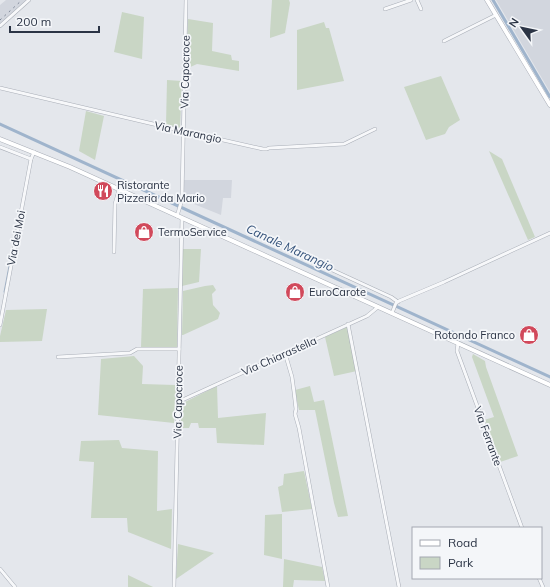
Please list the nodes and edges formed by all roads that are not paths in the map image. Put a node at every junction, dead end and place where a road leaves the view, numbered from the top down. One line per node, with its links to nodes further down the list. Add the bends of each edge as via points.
1 (29, 0): 9 (street)
2 (186, 0): 14 (street, Via Capocroce)
3 (411, 0): 6 (street)
4 (418, 0): 7 (street)
5 (487, 0): 8 (main road)
6 (385, 9)
7 (421, 9)
8 (496, 15): 10 (street); 12 (main road)
9 (0, 26)
10 (444, 41)
11 (0, 88): 14 (street, Via Marangio)
12 (550, 105)
13 (374, 129): 14 (street, Via Marangio, via 344,144 263,149)
14 (183, 131): 20 (street, Via Capocroce, via 181,204)
15 (0, 139): 17 (main road)
16 (0, 147): 18 (street)
17 (34, 152): 18 (street, Via dei Moi); 19 (main road)
18 (31, 158): 29 (street, Via dei Moi)
19 (119, 190): 20 (main road); 23 (street, via 114,204)
20 (177, 214): 21 (main road)
21 (182, 218): 26 (main road); 31 (street, Via Capocroce)
22 (550, 233): 25 (street)
23 (114, 252)
24 (316, 263): 25 (street)
25 (397, 302): 27 (street)
26 (378, 307): 27 (main road); 28 (street, Via Chiarastella, via 367,316)
27 (393, 311): 30 (main road)
28 (348, 324): 32 (street, Via Chiarastella); 41 (street)
29 (0, 325)
30 (458, 343): 34 (main road); 36 (street, Via Ferrante, via 457,351)
31 (179, 349): 33 (street, via 137,349 130,353); 35 (street, Via Capocroce)
32 (285, 353): 35 (street, Via Chiarastella); 40 (street, via 292,378 295,414)
33 (58, 357)
34 (550, 385)
35 (178, 402): 39 (street, Via Capocroce)
36 (522, 527)
37 (0, 569): 38 (street)
38 (15, 587)
39 (174, 587)
40 (328, 587)
41 (399, 587)

